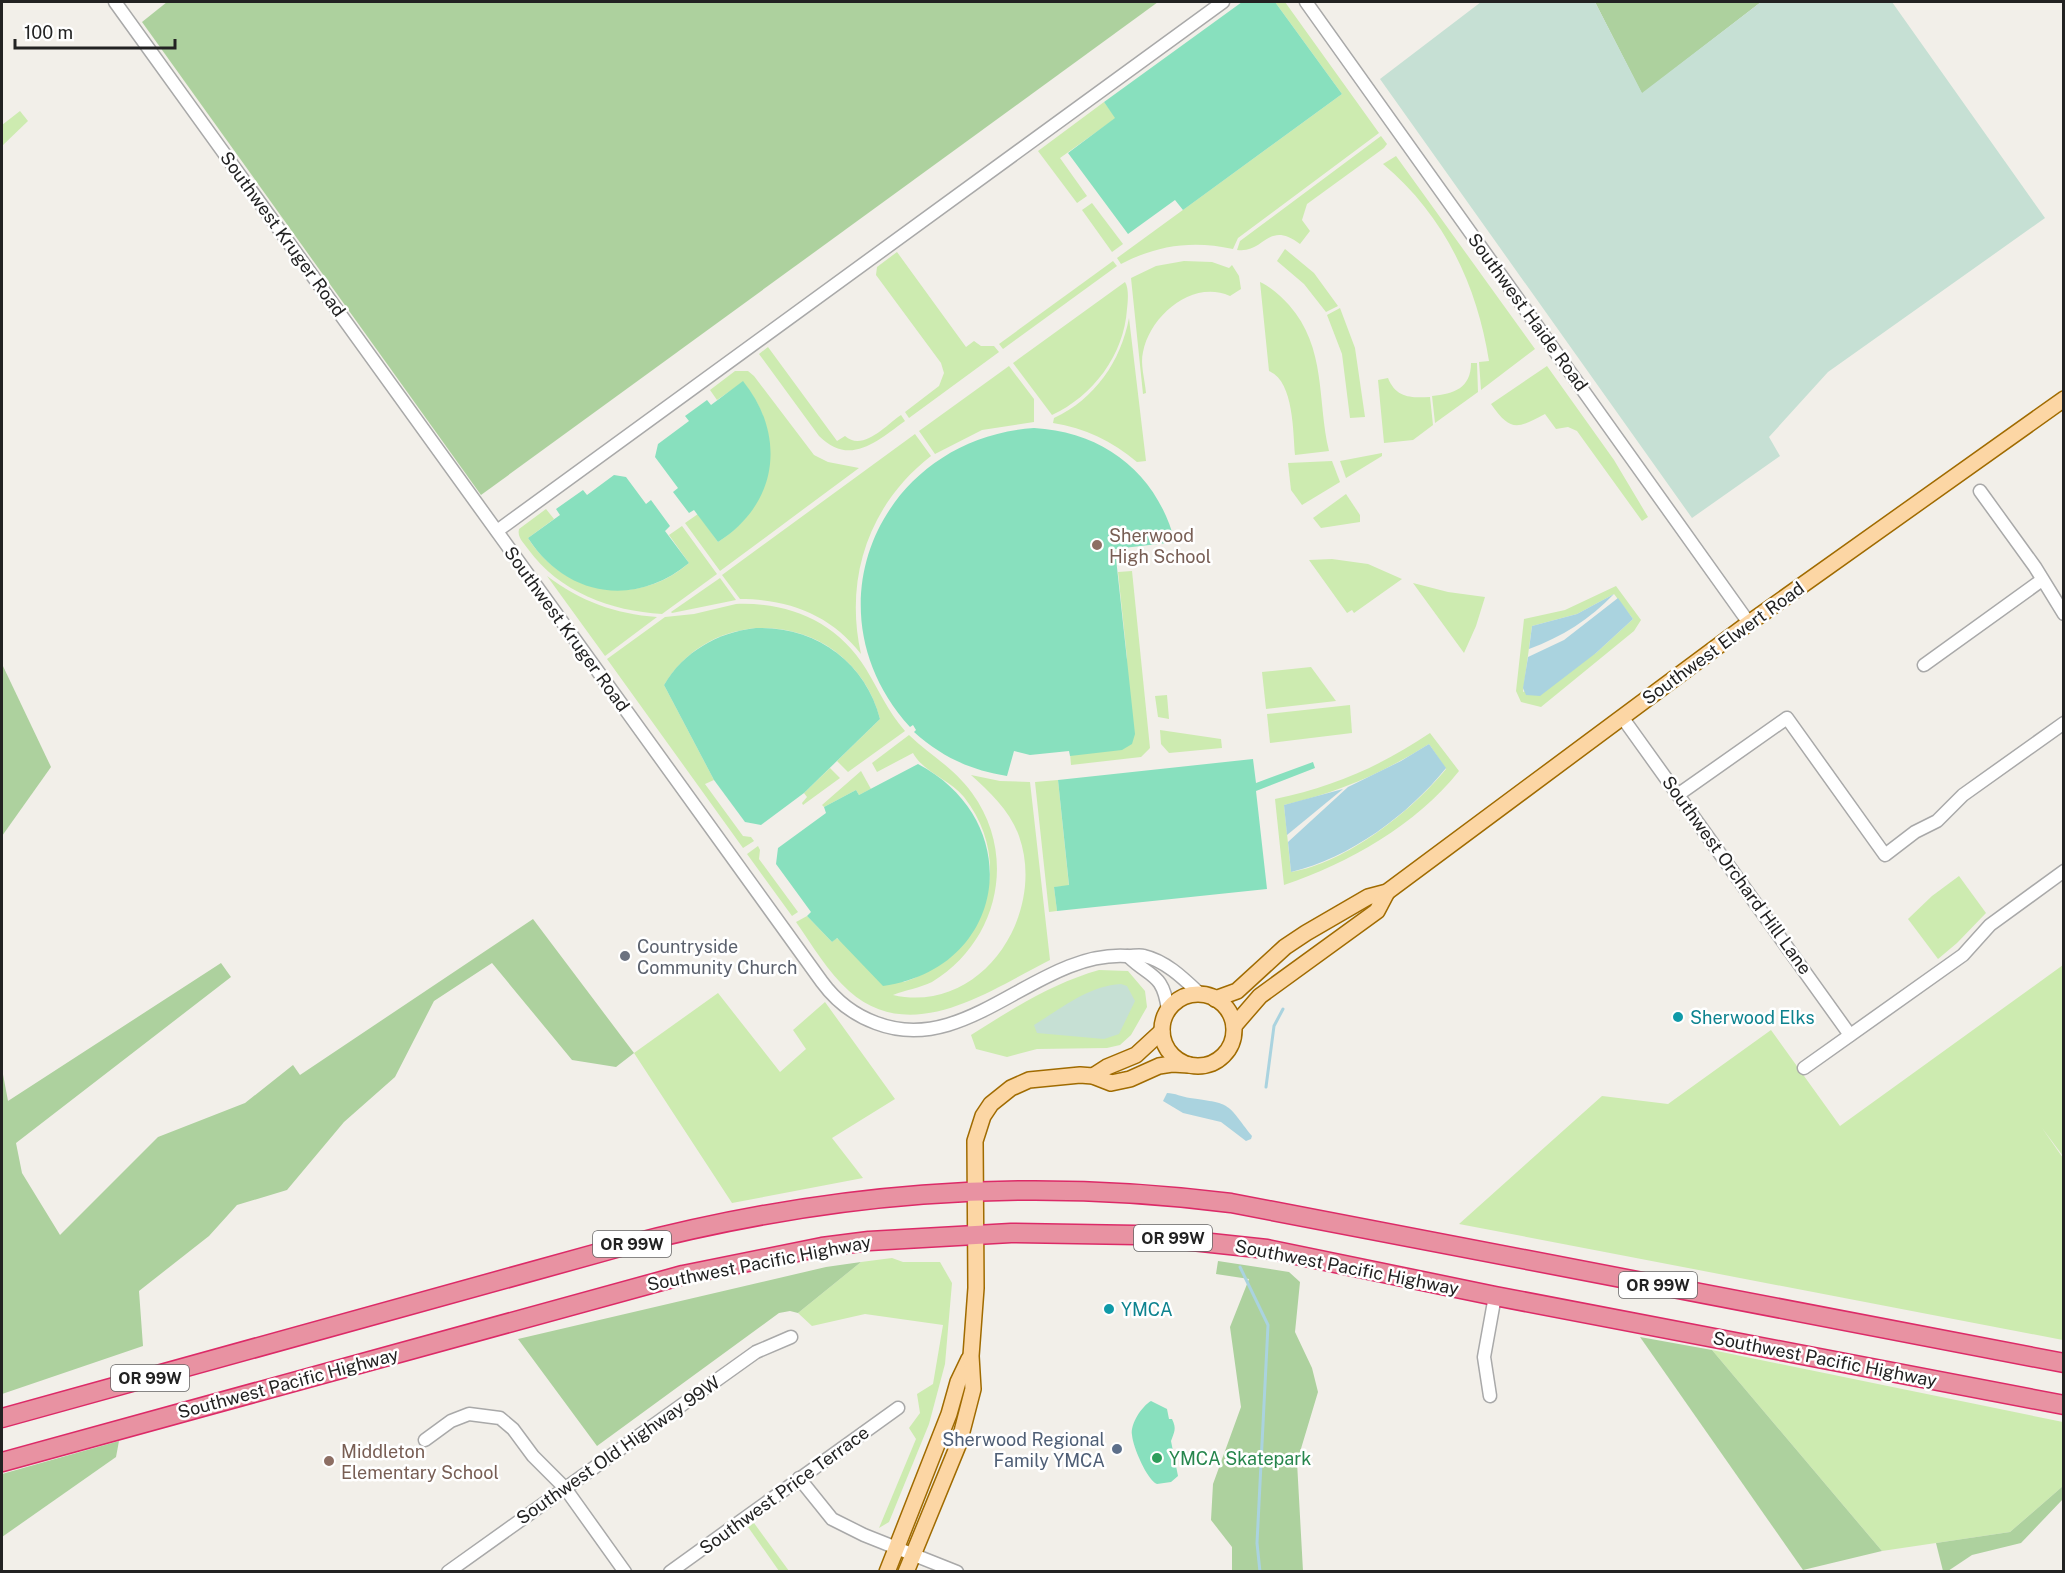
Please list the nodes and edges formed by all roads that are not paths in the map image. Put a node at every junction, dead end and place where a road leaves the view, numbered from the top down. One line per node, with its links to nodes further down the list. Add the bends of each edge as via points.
1 (115, 2): 6 (street, Southwest Kruger Road)
2 (1223, 2): 6 (street)
3 (1306, 2): 9 (street, Southwest Haide Road)
4 (2064, 399): 9 (main road, Southwest Elwert Road)
5 (1980, 490): 7 (street)
6 (496, 531): 16 (street, Southwest Kruger Road, via 826,987 853,1012 893,1028 939,1028 1084,960)
7 (2043, 580): 8 (street); 10 (street)
8 (2064, 614)
9 (1749, 623): 11 (main road, Southwest Elwert Road)
10 (1924, 665)
11 (1622, 717): 13 (street, Southwest Orchard Hill Lane); 15 (main road, Southwest Elwert Road)
12 (2064, 723): 13 (street, via 1885,855 1786,718)
13 (1679, 794): 22 (street, Southwest Orchard Hill Lane)
14 (2064, 871): 22 (street, via 1990,925 1963,954)
15 (1387, 892): 18 (main road, Southwest Elwert Road, via 1368,897 1306,933 1237,991); 20 (main road, Southwest Elwert Road, via 1377,911 1260,996)
16 (1128, 956): 17 (street, Southwest Kruger Road, via 1153,959 1177,973); 19 (street, via 1154,975)
17 (1200, 994): 18 (main road); 19 (main road, via 1187,995)
18 (1215, 999): 20 (main road, via 1230,1015)
19 (1168, 1010): 21 (main road)
20 (1234, 1026): 23 (main road, via 1229,1049 1220,1059 1209,1065)
21 (1161, 1031): 23 (main road, via 1170,1053); 25 (main road, via 1136,1055)
22 (1851, 1035): 24 (street)
23 (1190, 1065): 25 (main road, via 1159,1066 1111,1083)
24 (1804, 1068)
25 (1093, 1076): 26 (main road, via 1029,1080 1011,1088 992,1104 983,1116 975,1141)
26 (975, 1191): 27 (main road); 31 (highway, OR 99W, via 1117,1193 1231,1203); 35 (highway, OR 99W, via 851,1200 715,1224 608,1250)
27 (975, 1234): 28 (highway, Southwest Pacific Highway / OR 99W, via 1136,1235 1227,1244 1346,1264); 30 (main road); 37 (highway, Southwest Pacific Highway / OR 99W, via 834,1246 683,1275)
28 (1495, 1296): 32 (street, via 1484,1357); 33 (highway, Southwest Pacific Highway / OR 99W)
29 (791, 1337): 39 (street, Southwest Old Highway 99W, via 756,1352)
30 (971, 1356): 40 (main road); 41 (main road, via 973,1389 966,1422)
31 (2064, 1363)
32 (1490, 1396)
33 (2064, 1405)
34 (898, 1408): 38 (street, Southwest Price Terrace)
35 (2, 1419)
36 (425, 1440): 39 (street, via 451,1421 469,1414 500,1418)
37 (2, 1462)
38 (799, 1478): 40 (street, via 832,1519); 44 (street, Southwest Price Terrace)
39 (565, 1488): 42 (street, Southwest Old Highway 99W); 43 (street)
40 (897, 1548): 41 (street); 45 (main road)
41 (913, 1554): 46 (main road); 47 (street)
42 (448, 1572)
43 (625, 1572)
44 (670, 1572)
45 (887, 1572)
46 (906, 1572)
47 (957, 1572)

